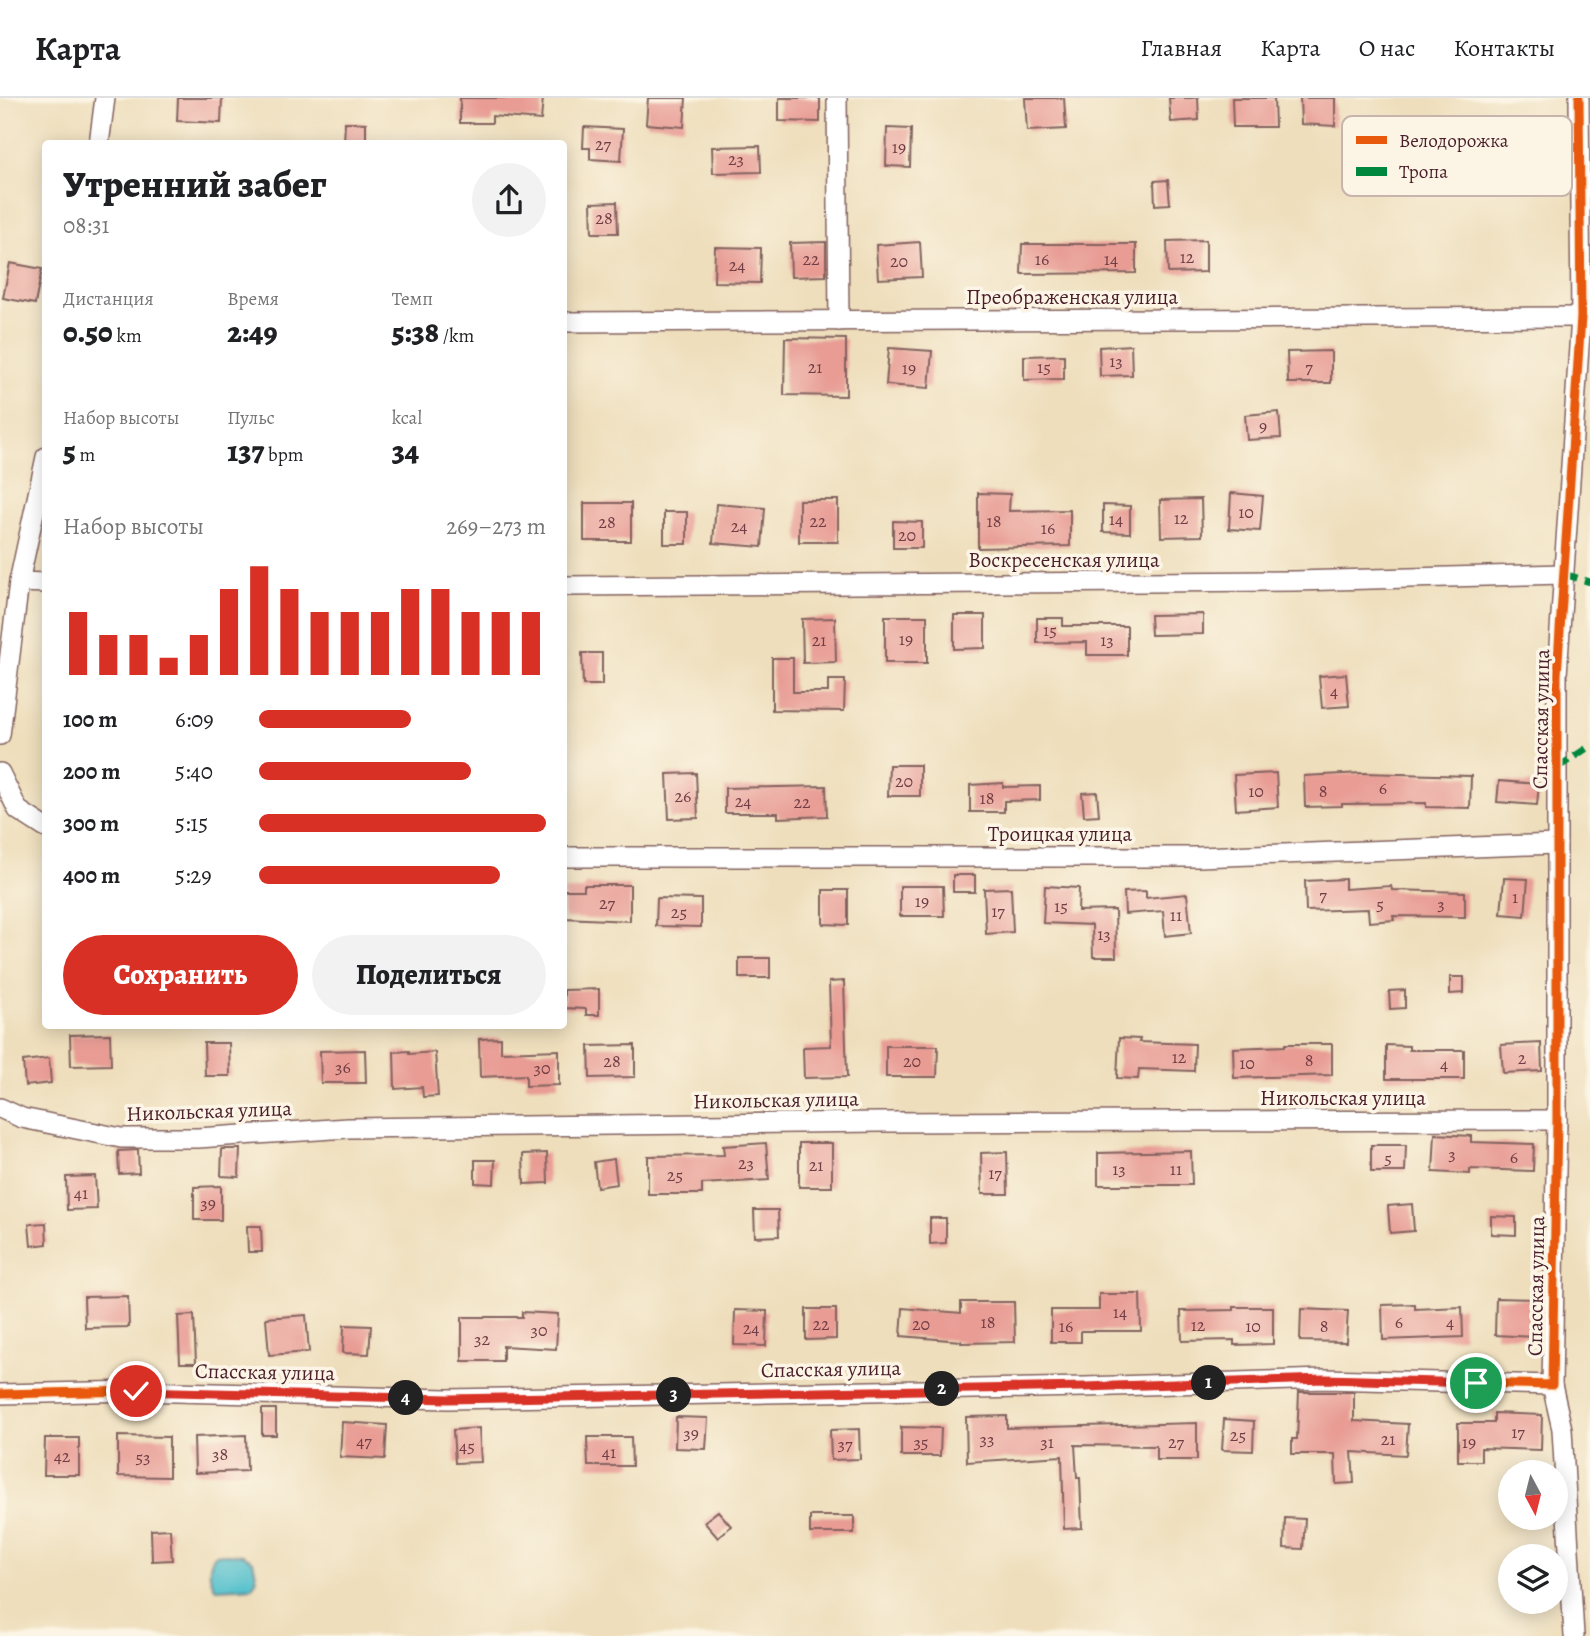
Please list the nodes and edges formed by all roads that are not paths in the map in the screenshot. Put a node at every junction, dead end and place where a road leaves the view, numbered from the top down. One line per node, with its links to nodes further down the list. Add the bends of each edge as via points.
1 (105, 98): 4 (street)
2 (837, 98): 6 (street)
3 (1580, 98): 5 (street, Спасская улица)
4 (100, 140)
5 (1581, 317): 6 (street, Преображенская улица); 9 (street, Спасская улица)
6 (839, 321): 7 (street, Преображенская улица)
7 (567, 322)
8 (42, 473): 12 (street)
9 (1564, 574): 11 (street, Воскресенская улица, via 1295,581); 16 (street, Спасская улица, via 1557,675)
10 (42, 584): 12 (street)
11 (567, 586)
12 (12, 594): 13 (street)
13 (0, 735)
14 (0, 774): 15 (street, via 18,810)
15 (42, 825)
16 (1557, 844): 17 (street, Троицкая улица, via 1198,857); 19 (street, Спасская улица)
17 (567, 857)
18 (0, 1108): 19 (street, Никольская улица, via 22,1118 121,1138 348,1128)
19 (1557, 1120): 20 (street, Спасская улица)
20 (1552, 1384): 21 (street, Спасская улица, via 1325,1379 448,1399 136,1391); 22 (street, via 1562,1429)
21 (0, 1394)
22 (1574, 1636)

